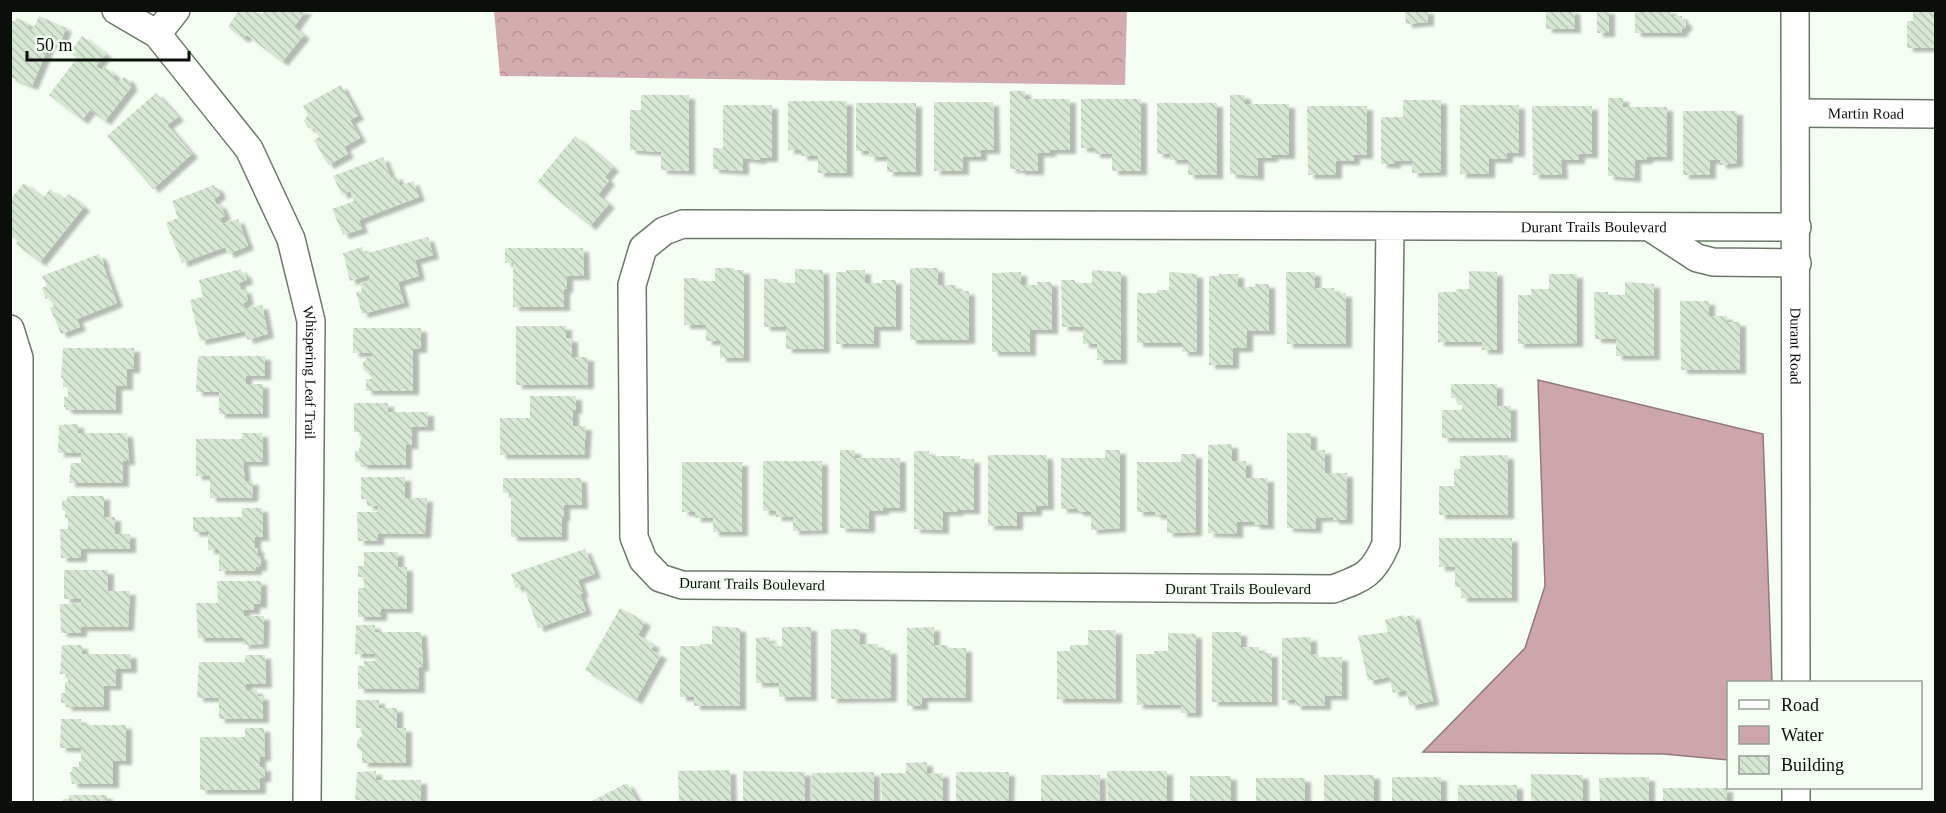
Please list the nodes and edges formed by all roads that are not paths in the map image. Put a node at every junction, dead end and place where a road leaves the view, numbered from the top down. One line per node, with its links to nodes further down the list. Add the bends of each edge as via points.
1 (116, 10): 4 (street, Whispering Leaf Trail)
2 (176, 10): 4 (street)
3 (1795, 10): 5 (street, Durant Road)
4 (157, 34): 14 (street, Whispering Leaf Trail, via 249,148 291,239 311,321)
5 (1797, 113): 6 (street, Martin Road); 7 (street, Durant Road)
6 (1935, 114)
7 (1797, 227): 9 (street, Durant Trails Boulevard); 10 (street, Durant Road)
8 (1390, 228): 8 (street, Durant Trails Boulevard, via 683,224 663,231 643,248 632,285 634,537 643,560 660,578 682,585 1333,589 1360,579 1378,562 1386,544); 9 (street, Durant Trails Boulevard)
9 (1651, 228): 10 (street, via 1697,258 1713,262)
10 (1797, 263): 12 (street, Durant Road)
11 (10, 329): 13 (street, via 19,358)
12 (1796, 681)
13 (19, 802)
14 (307, 802)

